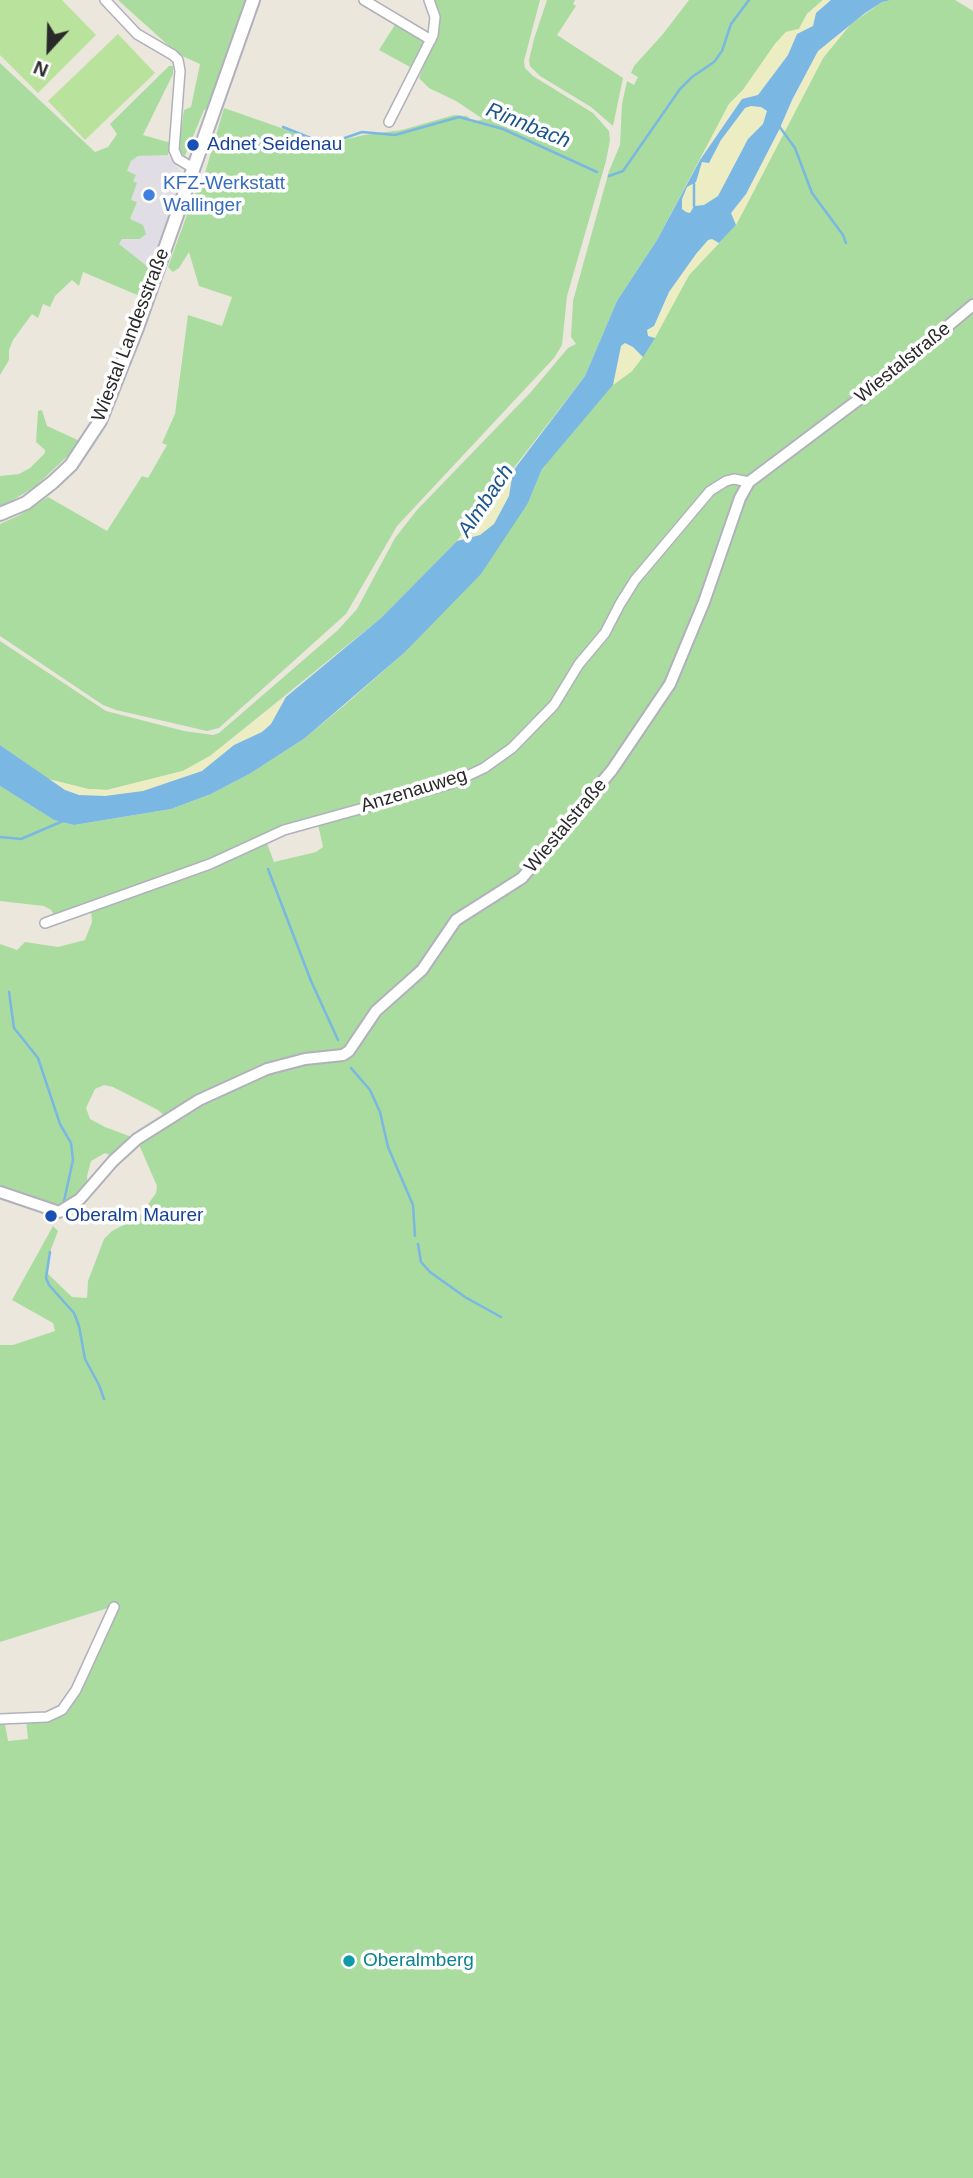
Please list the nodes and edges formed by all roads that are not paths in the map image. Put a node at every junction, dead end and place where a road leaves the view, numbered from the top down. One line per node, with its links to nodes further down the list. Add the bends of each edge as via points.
1 (105, 0): 7 (street, via 137,34 178,60 174,150 178,159)
2 (253, 0): 7 (main road, Wiestal Landesstraße)
3 (364, 0): 5 (street)
4 (429, 0): 5 (street, via 435,23)
5 (431, 40): 6 (street)
6 (389, 122)
7 (192, 168): 10 (main road, Wiestal Landesstraße, via 97,426 71,465 53,482 26,503)
8 (973, 305): 9 (street, Wiestalstraße, via 870,391)
9 (749, 482): 11 (street, Anzenauweg, via 734,479 710,491 635,580 606,633 579,664 554,705 512,748 484,768 450,784 284,830 210,864); 12 (street, Wiestalstraße, via 670,684 612,770 522,878 456,920 422,970 376,1011 349,1051 267,1069 188,1106 137,1139 80,1199 59,1212)
10 (0, 514)
11 (45, 923)
12 (0, 1192)
13 (114, 1608): 14 (street, via 76,1690 61,1710 47,1717)
14 (0, 1719)

